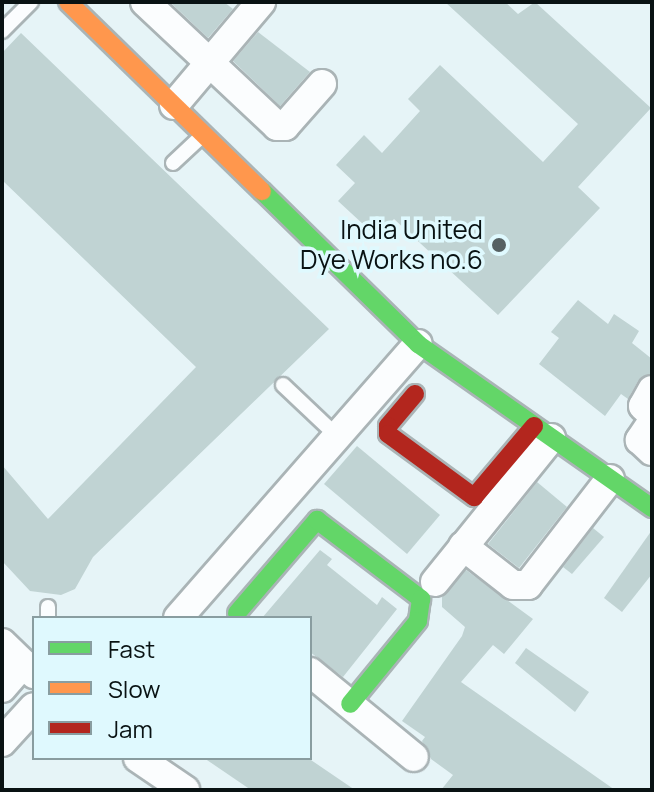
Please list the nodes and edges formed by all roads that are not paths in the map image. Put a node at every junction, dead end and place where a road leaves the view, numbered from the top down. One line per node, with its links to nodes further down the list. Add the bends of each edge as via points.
1 (31, 2): 5 (lane)
2 (68, 2): 8 (street)
3 (145, 2): 6 (street)
4 (258, 3): 6 (street)
5 (2, 31)
6 (211, 61): 7 (street, via 281,127); 8 (street)
7 (322, 84)
8 (174, 105): 9 (street)
9 (204, 135): 10 (lane); 11 (street)
10 (173, 163)
11 (418, 344): 17 (street); 18 (street)
12 (283, 385): 18 (lane)
13 (652, 390): 15 (street, via 643,406)
14 (415, 394): 17 (street, via 388,426 388,434 474,497)
15 (652, 414)
16 (652, 422): 19 (street, via 640,440)
17 (542, 432): 20 (street); 22 (street)
18 (338, 437): 24 (street)
19 (652, 451)
20 (610, 479): 21 (street); 22 (street, via 528,585 513,585)
21 (652, 508)
22 (463, 546): 23 (street)
23 (435, 582)
24 (208, 589): 25 (street); 26 (street)
25 (240, 615): 30 (street, via 317,520 410,590 421,599 418,621)
26 (180, 616)
27 (2, 643): 29 (street)
28 (312, 674): 30 (street)
29 (14, 677)
30 (350, 704): 33 (street)
31 (32, 709): 32 (street)
32 (2, 742)
33 (414, 757)
34 (141, 760): 35 (street)
35 (178, 788)

